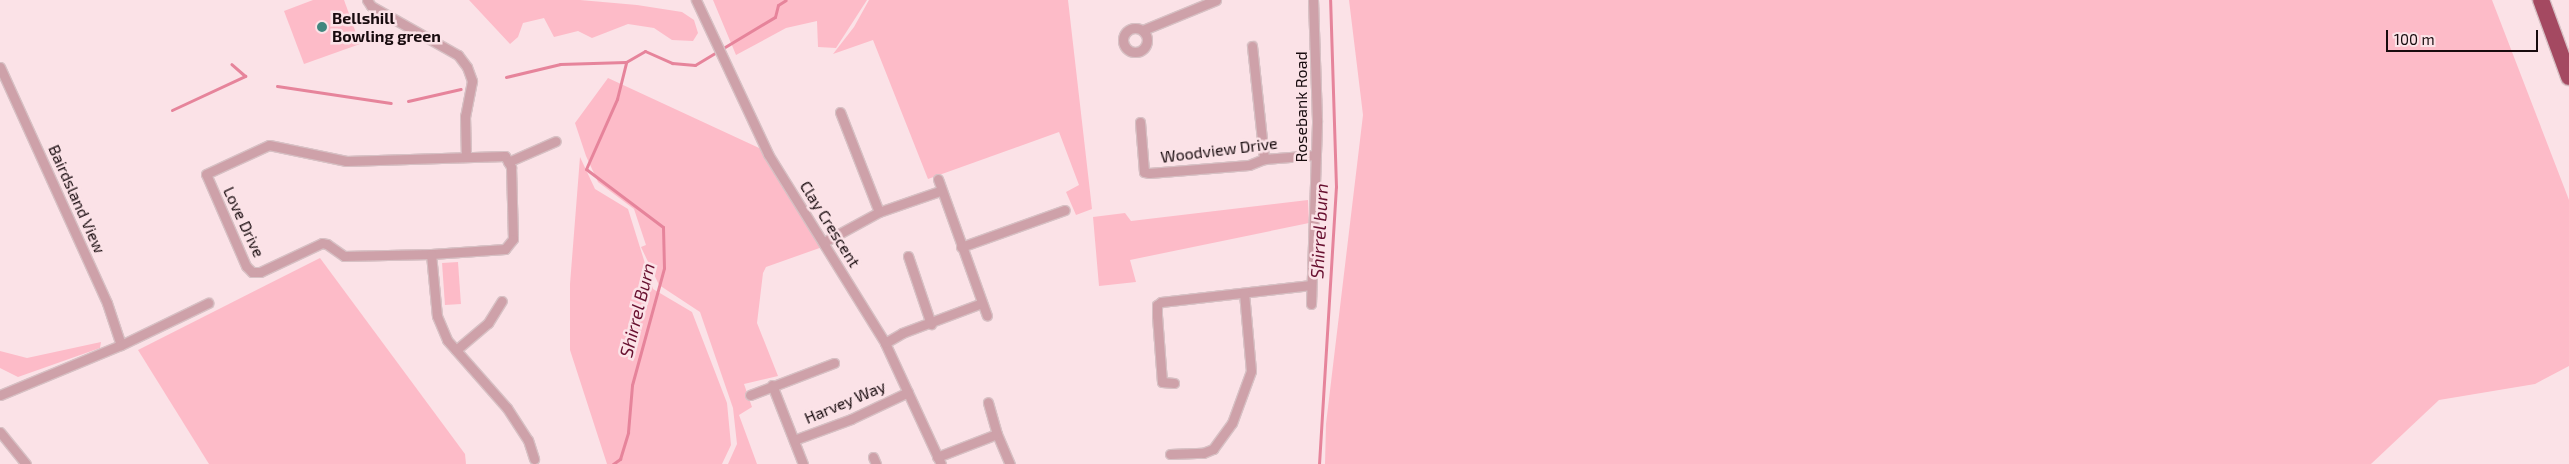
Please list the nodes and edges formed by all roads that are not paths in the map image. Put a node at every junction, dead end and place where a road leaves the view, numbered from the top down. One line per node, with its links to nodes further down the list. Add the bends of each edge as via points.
1 (367, 0): 14 (street, via 371,6 458,56 467,67 472,81 465,116)
2 (696, 0): 21 (street, Clay Crescent, via 768,154)
3 (1216, 0): 6 (street)
4 (1313, 0): 13 (street, Rosebank Road)
5 (2542, 0): 9 (highway)
6 (1142, 30)
7 (1252, 46): 15 (street)
8 (0, 67): 34 (street, Bairdsland View, via 107,303)
9 (2569, 77)
10 (840, 112): 20 (street)
11 (1140, 122): 15 (street, Woodview Drive, via 1144,172 1249,165)
12 (556, 141): 16 (street)
13 (1316, 155): 15 (street, Woodview Drive); 25 (street, Rosebank Road)
14 (466, 156): 16 (street, Love Drive, via 505,156); 23 (street, Love Drive, via 346,161 269,145 206,174 246,266 252,272 260,272 322,243 344,256)
15 (1264, 159)
16 (508, 162): 23 (street, Love Drive, via 512,176 511,246)
17 (938, 179): 18 (street)
18 (940, 191): 20 (street); 22 (street)
19 (1065, 210): 22 (street)
20 (880, 212): 21 (street)
21 (824, 242): 33 (street, Clay Crescent)
22 (962, 247): 28 (street)
23 (431, 254): 35 (street, via 437,316)
24 (908, 256): 32 (street)
25 (1311, 285): 26 (street); 30 (street, Rosebank Road)
26 (1244, 293): 37 (street, via 1165,300 1157,305 1162,382); 46 (street, via 1251,371 1232,423 1213,449 1204,454)
27 (502, 301): 35 (street, via 488,323)
28 (982, 303): 31 (street); 32 (street)
29 (208, 304): 34 (street)
30 (1312, 304)
31 (987, 316)
32 (931, 324): 33 (street)
33 (884, 343): 39 (street, Clay Crescent)
34 (121, 345): 40 (street)
35 (456, 350): 47 (street, via 507,408 528,440)
36 (834, 363): 38 (street)
37 (1174, 383)
38 (772, 385): 41 (street); 45 (street, Harvey Way)
39 (908, 392): 45 (street, Harvey Way, via 851,419); 48 (street, Clay Crescent)
40 (0, 395)
41 (750, 395)
42 (988, 402): 44 (street)
43 (0, 432): 49 (street)
44 (997, 434): 48 (street); 51 (street)
45 (794, 440): 50 (street, Harvey Way)
46 (1170, 454)
47 (534, 459)
48 (939, 460)
49 (26, 464)
50 (803, 464)
51 (1010, 464)

